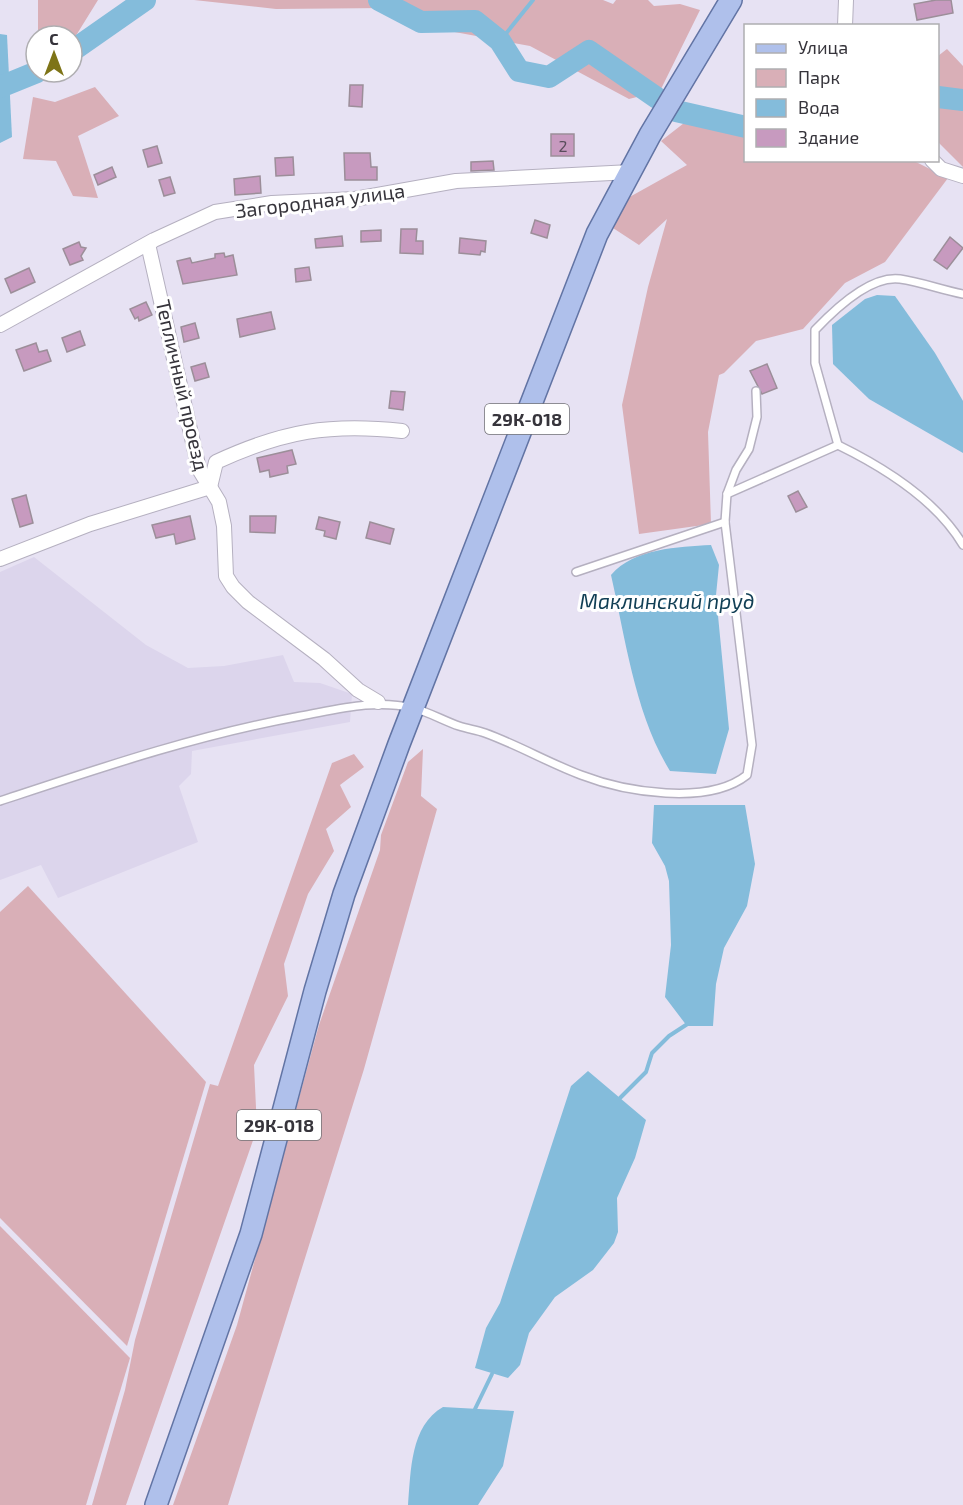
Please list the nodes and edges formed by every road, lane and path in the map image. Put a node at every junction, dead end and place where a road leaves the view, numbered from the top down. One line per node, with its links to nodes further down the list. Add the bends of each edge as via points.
1 (730, 0): 5 (main road, 29К-018)
2 (846, 0): 3 (street)
3 (845, 24)
4 (934, 162): 6 (street, via 941,169)
5 (631, 172): 7 (street, Загородная улица, via 456,182 356,199 272,203 215,212); 20 (main road, 29К-018, via 597,234)
6 (963, 176)
7 (148, 244): 9 (street, Загородная улица); 13 (street, Тепличный проезд, via 200,470)
8 (963, 294): 12 (lane, via 897,278 864,288 838,306 815,330 815,363)
9 (0, 325)
10 (756, 391): 14 (lane, via 757,417 749,449)
11 (402, 431): 13 (street, via 361,426 304,430 216,462)
12 (838, 445): 14 (lane); 16 (lane, via 881,466 951,525)
13 (210, 487): 17 (street, via 90,524); 19 (street, Тепличный проезд, via 219,502 226,576 233,587 358,690)
14 (727, 494): 15 (lane)
15 (725, 522): 18 (lane); 20 (lane, via 752,745 747,775 734,785 692,793 628,788 582,775 486,733)
16 (963, 545)
17 (0, 559)
18 (576, 572)
19 (378, 702): 20 (lane); 21 (lane, via 184,741)
20 (414, 709): 22 (main road, 29К-018, via 344,894 251,1234)
21 (0, 801)
22 (156, 1505)

